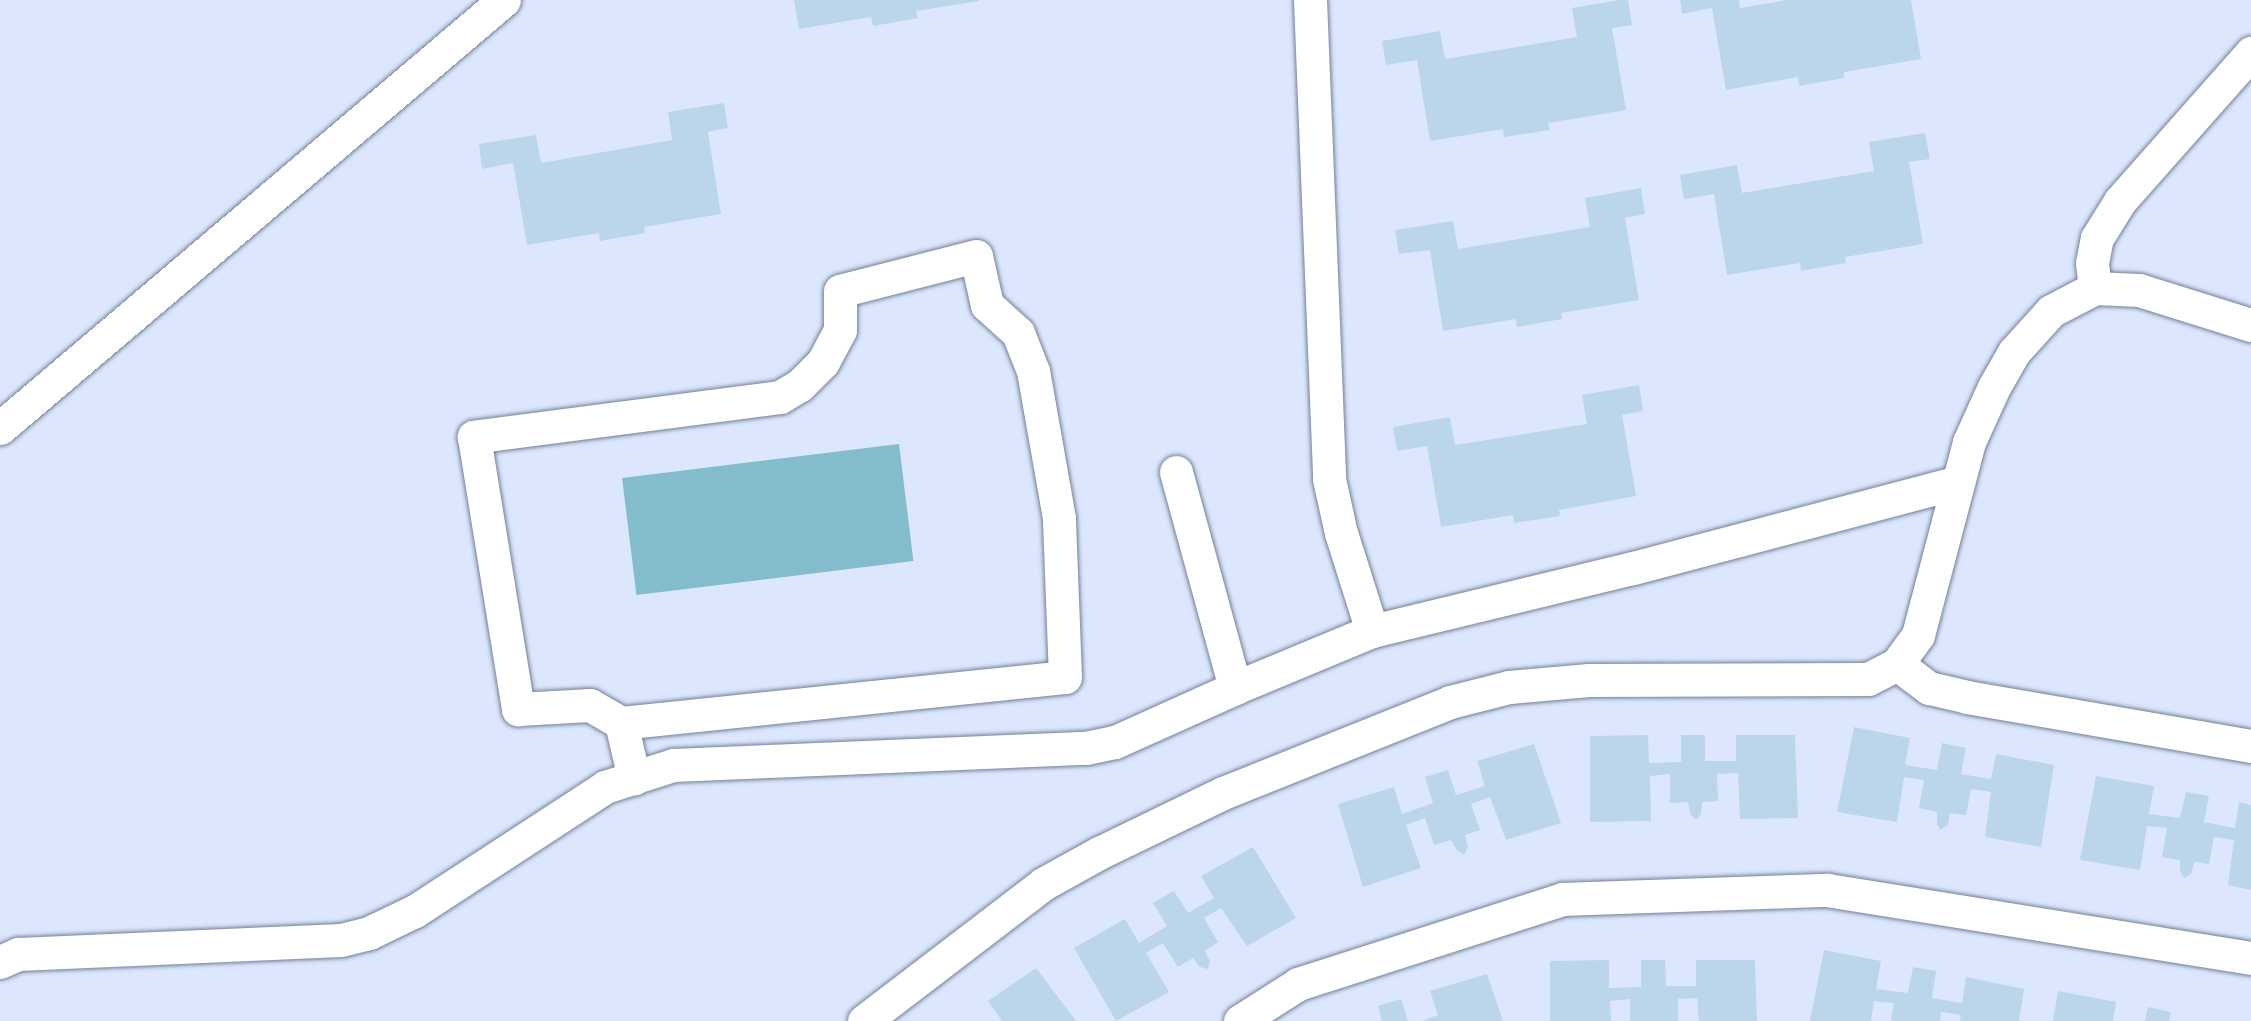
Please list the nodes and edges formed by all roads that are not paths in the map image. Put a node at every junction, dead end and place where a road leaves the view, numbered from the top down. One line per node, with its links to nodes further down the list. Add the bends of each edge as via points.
1 (504, 0): 6 (street)
2 (1310, 0): 9 (street, via 1329,479 1341,533)
3 (2251, 53): 4 (street, via 2120,201 2097,238 2092,263)
4 (2095, 288): 5 (street, via 2139,290); 8 (street, via 2051,311 2014,352 1969,442)
5 (2251, 325)
6 (0, 428)
7 (1176, 472): 11 (street)
8 (1958, 482): 9 (street, via 1633,568); 10 (street, via 1918,635)
9 (1372, 631): 11 (street)
10 (1897, 664): 13 (street, via 1929,688 1967,697); 17 (street, via 1868,678 1589,680 1509,687 1450,702 1223,793 1099,853 1043,884)
11 (1235, 688): 14 (street, via 1115,742 1086,748 673,765)
12 (621, 723): 12 (street, via 1065,677 1059,518 1033,371 1018,333 987,305 976,256 840,291 840,330 823,362 800,386 780,397 474,437 518,709 590,705); 14 (street)
13 (2251, 746)
14 (634, 778): 16 (street, via 605,787 415,911 369,933 340,940 18,954)
15 (2251, 958): 18 (street, via 1827,890 1563,899 1298,984)
16 (0, 962)
17 (864, 1021)
18 (1240, 1021)

